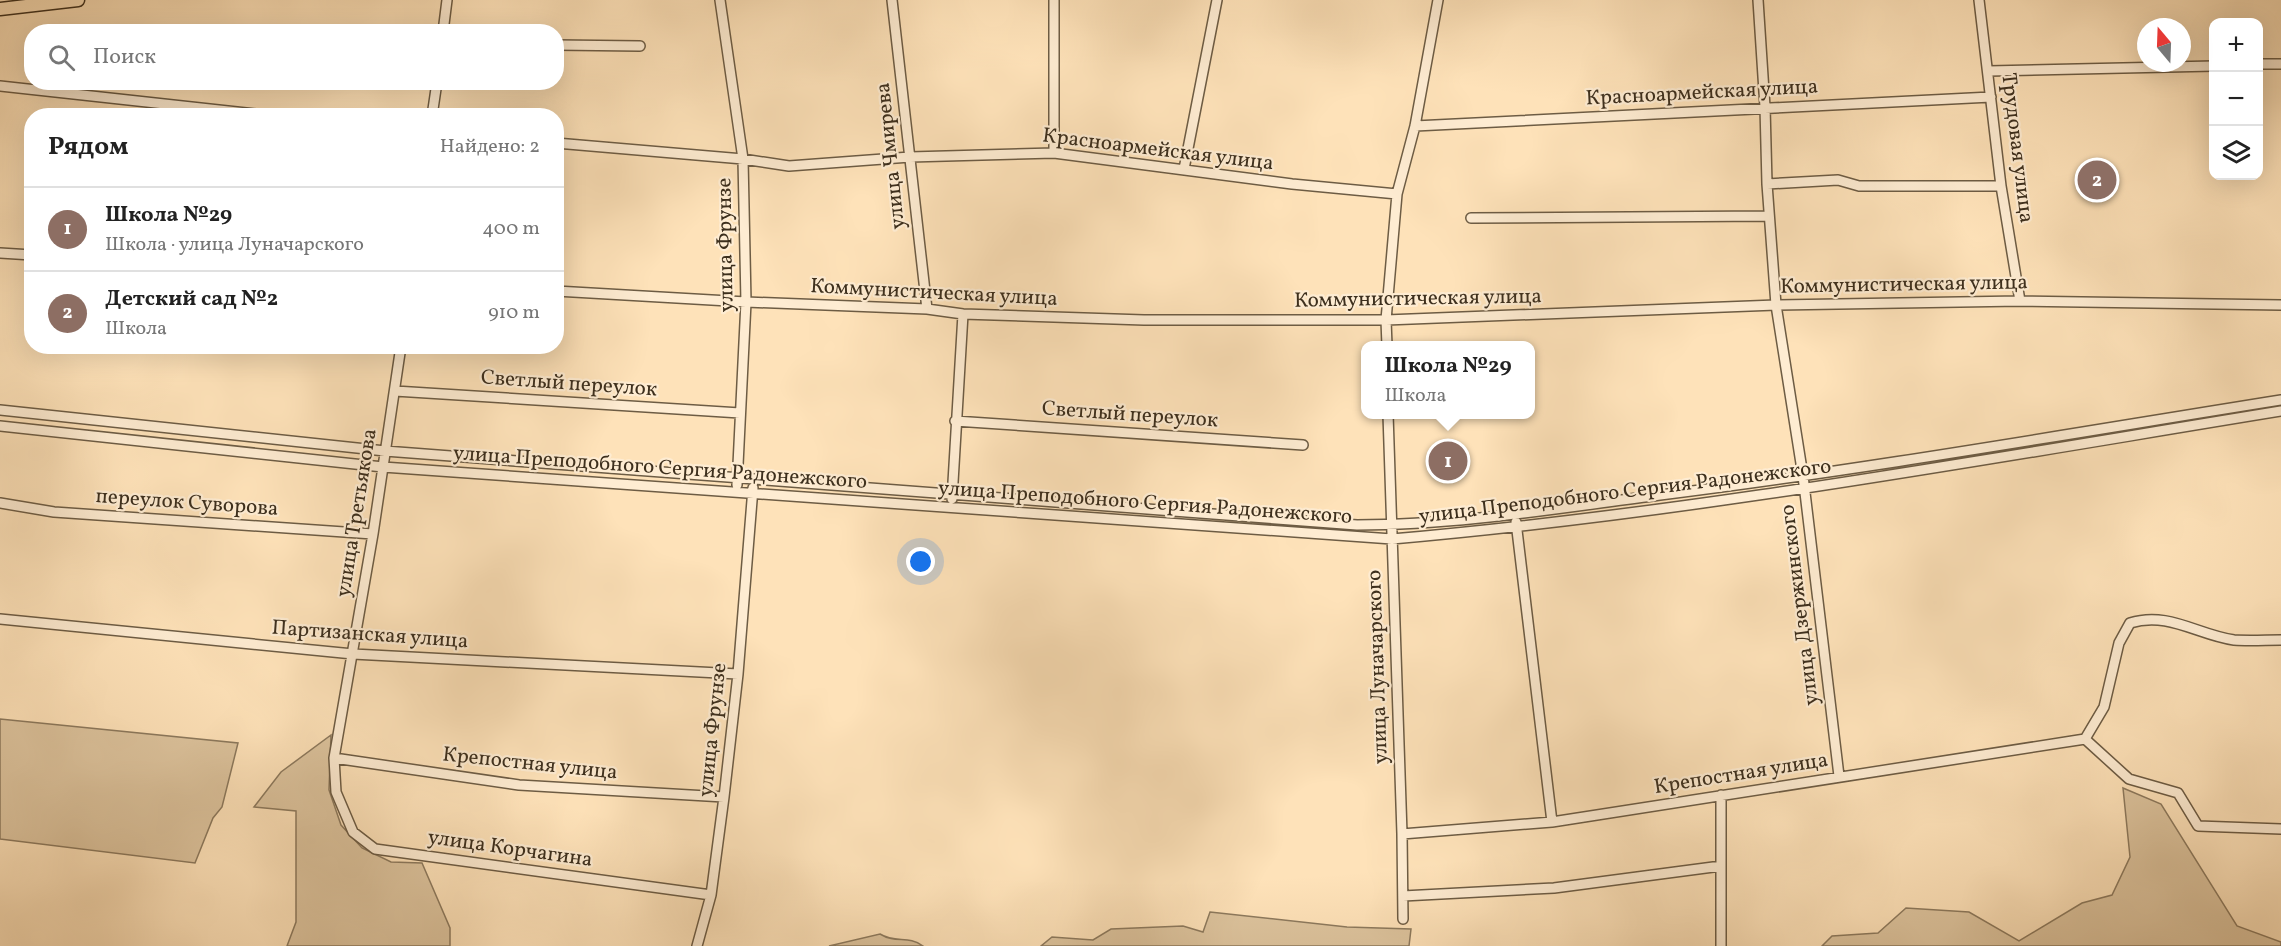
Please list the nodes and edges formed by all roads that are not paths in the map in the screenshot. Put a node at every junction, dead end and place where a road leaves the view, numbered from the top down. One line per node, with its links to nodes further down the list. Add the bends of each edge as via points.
1 (78, 0): 10 (main road)
2 (447, 0): 11 (street)
3 (720, 0): 30 (street, улица Фрунзе)
4 (892, 0): 29 (street, улица Чмирева)
5 (1054, 0): 28 (street)
6 (1217, 0): 31 (street)
7 (1438, 0): 26 (street)
8 (1758, 0): 23 (street, улица Дзержинского)
9 (1979, 0): 17 (street, Трудовая улица)
10 (0, 9)
11 (444, 24)
12 (564, 45): 13 (street)
13 (640, 46)
14 (2263, 64): 15 (street)
15 (2281, 64)
16 (2209, 66): 17 (street)
17 (1989, 71): 22 (street, Трудовая улица)
18 (0, 86): 19 (street)
19 (24, 89)
20 (37, 90): 24 (street)
21 (435, 90): 25 (street)
22 (1991, 97): 23 (street, Красноармейская улица); 33 (street, Трудовая улица)
23 (1765, 107): 26 (street, Красноармейская улица); 32 (street, улица Дзержинского)
24 (202, 108)
25 (433, 108)
26 (1415, 126): 34 (street)
27 (564, 144): 30 (street, Красноармейская улица)
28 (1054, 153): 29 (street, Красноармейская улица); 31 (street, Красноармейская улица)
29 (909, 157): 30 (street, Красноармейская улица, via 789,166); 44 (street, улица Чмирева)
30 (743, 159): 41 (street, улица Фрунзе)
31 (1184, 169): 34 (street, Красноармейская улица)
32 (1767, 184): 33 (street, via 1838,180 1859,186); 35 (street, улица Дзержинского)
33 (2001, 186): 40 (street, Трудовая улица)
34 (1396, 194): 46 (street)
35 (1769, 216): 36 (street); 42 (street, улица Дзержинского)
36 (1471, 218)
37 (0, 253): 38 (street)
38 (24, 254)
39 (564, 291): 41 (street, Коммунистическая улица)
40 (2020, 301): 42 (street, Коммунистическая улица); 43 (street, Коммунистическая улица)
41 (746, 302): 44 (street, Коммунистическая улица); 53 (street, улица Фрунзе)
42 (1776, 305): 46 (street, Коммунистическая улица); 60 (street, улица Дзержинского)
43 (2281, 305)
44 (927, 309): 45 (street, Коммунистическая улица)
45 (963, 314): 46 (street, Коммунистическая улица, via 1144,320); 55 (street)
46 (1386, 320): 47 (street)
47 (1386, 341)
48 (400, 354): 49 (street, улица Третьякова)
49 (395, 391): 53 (street, Светлый переулок); 58 (street, улица Третьякова)
50 (2281, 400): 60 (street, улица Преподобного Сергия Радонежского)
51 (0, 410): 58 (street, улица Преподобного Сергия Радонежского)
52 (2281, 411): 63 (street, улица Преподобного Сергия Радонежского)
53 (740, 413): 61 (street, улица Фрунзе)
54 (1388, 419): 70 (street, улица Луначарского)
55 (955, 421): 57 (street, Светлый переулок); 66 (street)
56 (0, 426): 59 (street, улица Преподобного Сергия Радонежского)
57 (1303, 445)
58 (385, 452): 59 (street, улица Третьякова); 61 (street, улица Преподобного Сергия Радонежского)
59 (383, 467): 64 (street, улица Преподобного Сергия Радонежского); 72 (street, улица Третьякова)
60 (1803, 476): 63 (street, улица Дзержинского); 69 (street, улица Преподобного Сергия Радонежского)
61 (737, 479): 62 (street, улица Преподобного Сергия Радонежского); 64 (street, улица Фрунзе)
62 (754, 480): 65 (street, улица Фрунзе); 66 (street, улица Преподобного Сергия Радонежского)
63 (1804, 488): 71 (street, улица Преподобного Сергия Радонежского); 80 (street, улица Дзержинского)
64 (736, 492): 65 (street, улица Преподобного Сергия Радонежского)
65 (753, 493): 68 (street, улица Преподобного Сергия Радонежского); 77 (street, улица Фрунзе)
66 (952, 495): 68 (street); 70 (street, улица Преподобного Сергия Радонежского)
67 (0, 503): 72 (street, переулок Суворова, via 54,512)
68 (951, 507): 73 (street, улица Преподобного Сергия Радонежского)
69 (1515, 514): 70 (street, улица Преподобного Сергия Радонежского); 71 (street)
70 (1392, 525): 73 (street, улица Луначарского)
71 (1517, 526): 73 (street, улица Преподобного Сергия Радонежского); 84 (street)
72 (373, 534): 76 (street, улица Третьякова)
73 (1392, 539): 86 (street, улица Луначарского)
74 (0, 619): 76 (street, Партизанская улица)
75 (2281, 640): 78 (street, via 2233,639 2146,618 2130,623 2119,643 2104,707)
76 (353, 654): 77 (street, Партизанская улица); 79 (street, улица Третьякова)
77 (738, 674): 83 (street, улица Фрунзе)
78 (2085, 739): 80 (street, Крепостная улица); 85 (street, via 2129,779 2178,793 2198,826)
79 (334, 758): 81 (street, улица Третьякова); 83 (street, Крепостная улица, via 519,785)
80 (1839, 776): 82 (street, Крепостная улица)
81 (336, 792): 88 (street, улица Корчагина, via 353,832 375,849)
82 (1721, 795): 84 (street, Крепостная улица); 87 (street)
83 (724, 796): 88 (street, улица Фрунзе)
84 (1552, 822): 86 (street, Крепостная улица)
85 (2281, 829)
86 (1402, 834): 89 (street, улица Луначарского)
87 (1721, 866): 89 (street, via 1554,888); 92 (street)
88 (711, 895): 91 (street, улица Фрунзе)
89 (1403, 896): 90 (street, улица Луначарского)
90 (1403, 919)
91 (696, 946)
92 (1720, 946)

